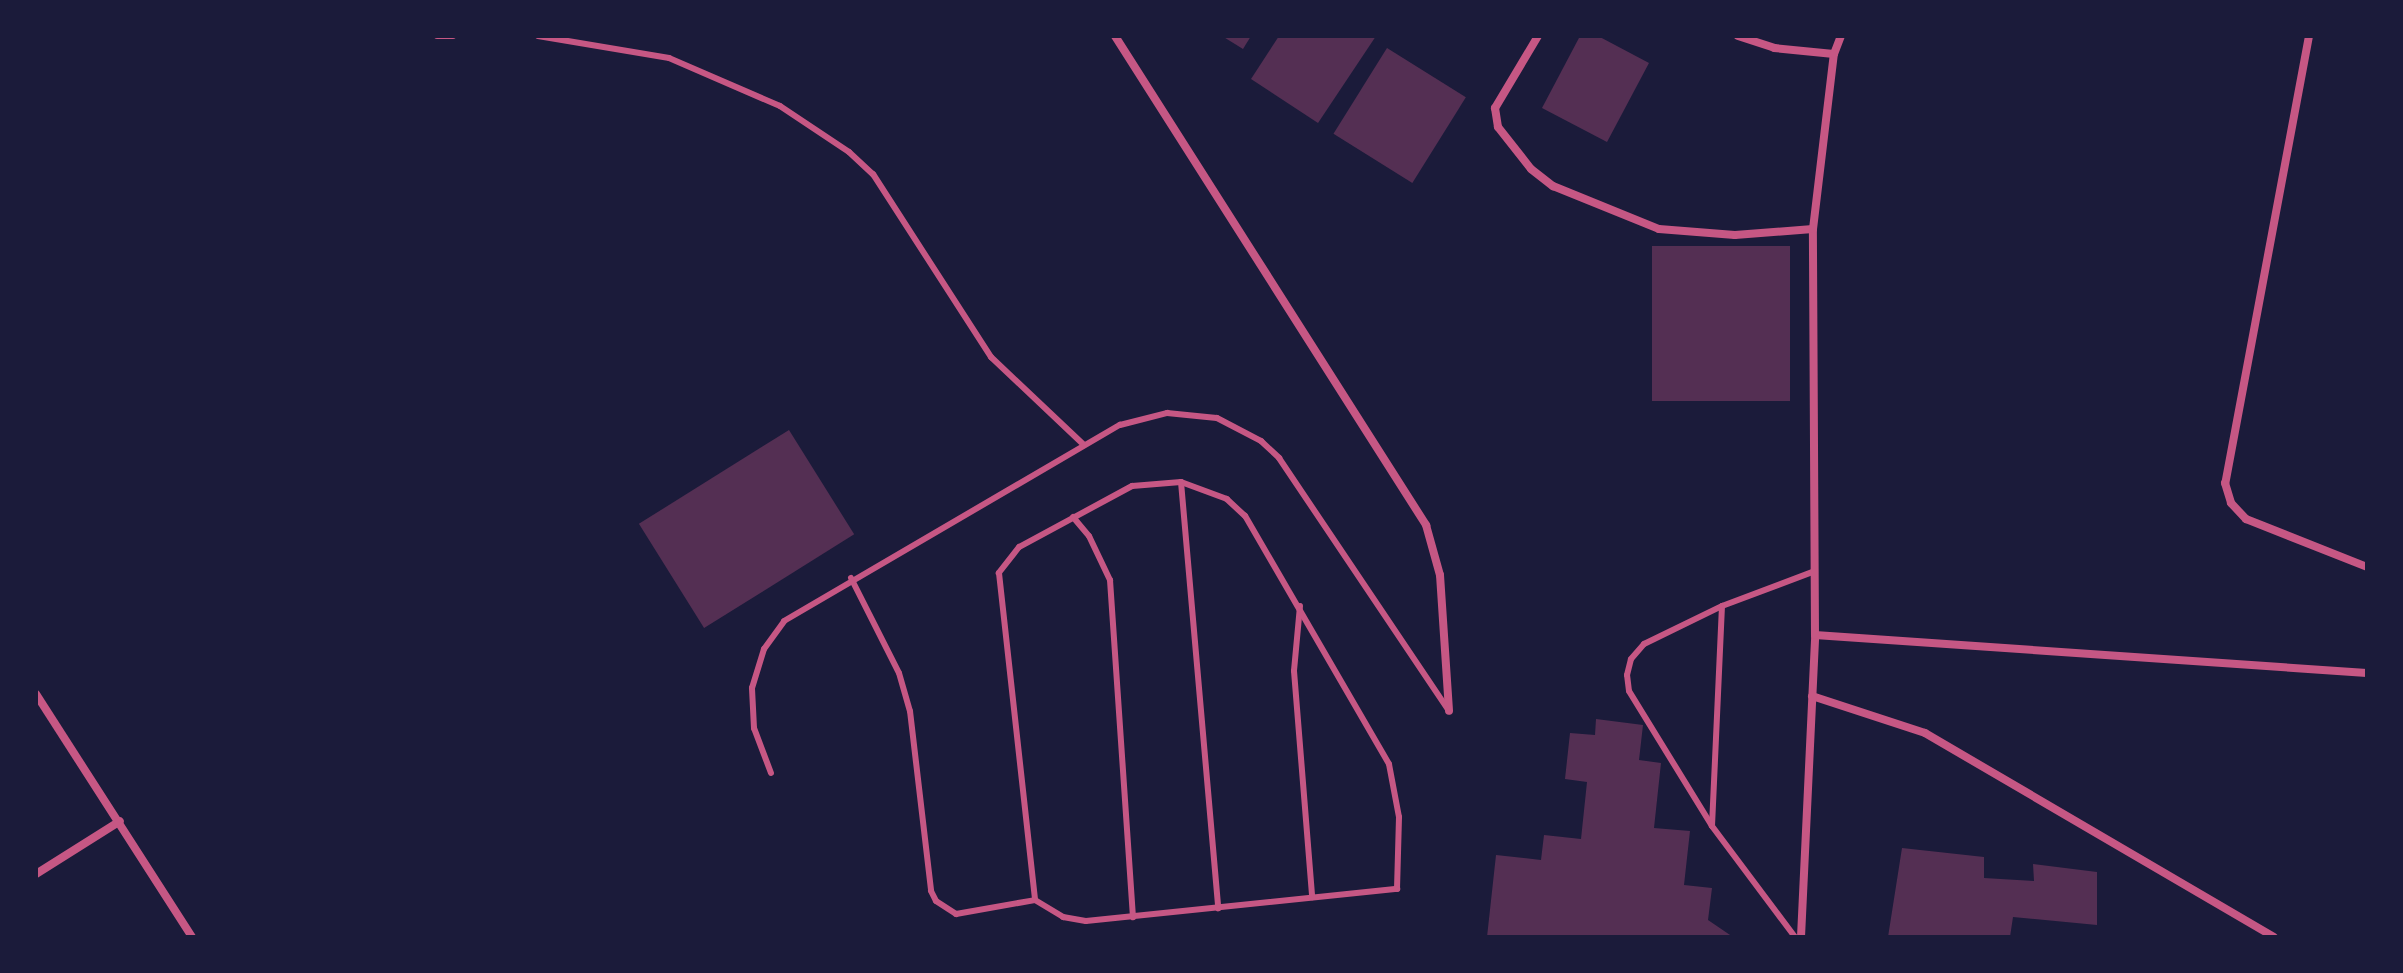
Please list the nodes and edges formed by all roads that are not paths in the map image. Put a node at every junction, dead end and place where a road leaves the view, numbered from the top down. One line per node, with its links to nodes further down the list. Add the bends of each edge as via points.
1 (437, 36): 2 (lane)
2 (453, 36)
3 (538, 36): 11 (lane, via 669,58 780,106 849,152 873,174 991,357)
4 (1115, 36): 23 (street, via 1426,525 1440,575)
5 (1538, 36): 10 (street, via 1495,108 1498,127 1531,169 1553,186 1659,229 1735,235)
6 (1738, 36): 9 (street, via 1774,48)
7 (1841, 36): 9 (street)
8 (2309, 36): 14 (street, via 2225,483 2231,503 2246,519)
9 (1834, 54): 10 (street)
10 (1813, 229): 15 (street)
11 (1084, 445): 16 (lane); 23 (lane, via 1120,425 1167,413 1217,418 1261,441 1294,478)
12 (1181, 482): 13 (lane, via 1132,486); 17 (lane, via 1227,499 1245,516); 30 (lane)
13 (1073, 517): 29 (lane, via 1011,553 997,586); 31 (lane, via 1096,547 1110,580)
14 (2367, 567)
15 (1815, 571): 18 (lane); 19 (street)
16 (851, 578): 24 (lane, via 796,610 764,649 752,708); 29 (lane, via 884,635 910,711 936,901 956,914 967,914)
17 (1300, 606): 28 (lane, via 1294,692); 28 (lane, via 1389,764 1399,817 1397,889)
18 (1722, 606): 26 (lane); 26 (lane, via 1644,644 1631,659 1627,675 1629,691)
19 (1815, 635): 20 (street); 22 (street)
20 (2367, 673)
21 (36, 694): 25 (street)
22 (1812, 696): 33 (street); 34 (street, via 1925,733)
23 (1449, 711)
24 (771, 773)
25 (120, 821): 27 (street); 32 (street)
26 (1712, 826): 33 (lane)
27 (36, 874)
28 (1312, 897): 30 (lane)
29 (1035, 900): 31 (lane, via 1074,920)
30 (1218, 908): 31 (lane)
31 (1133, 917)
32 (192, 937)
33 (1798, 937)
34 (2274, 937)

